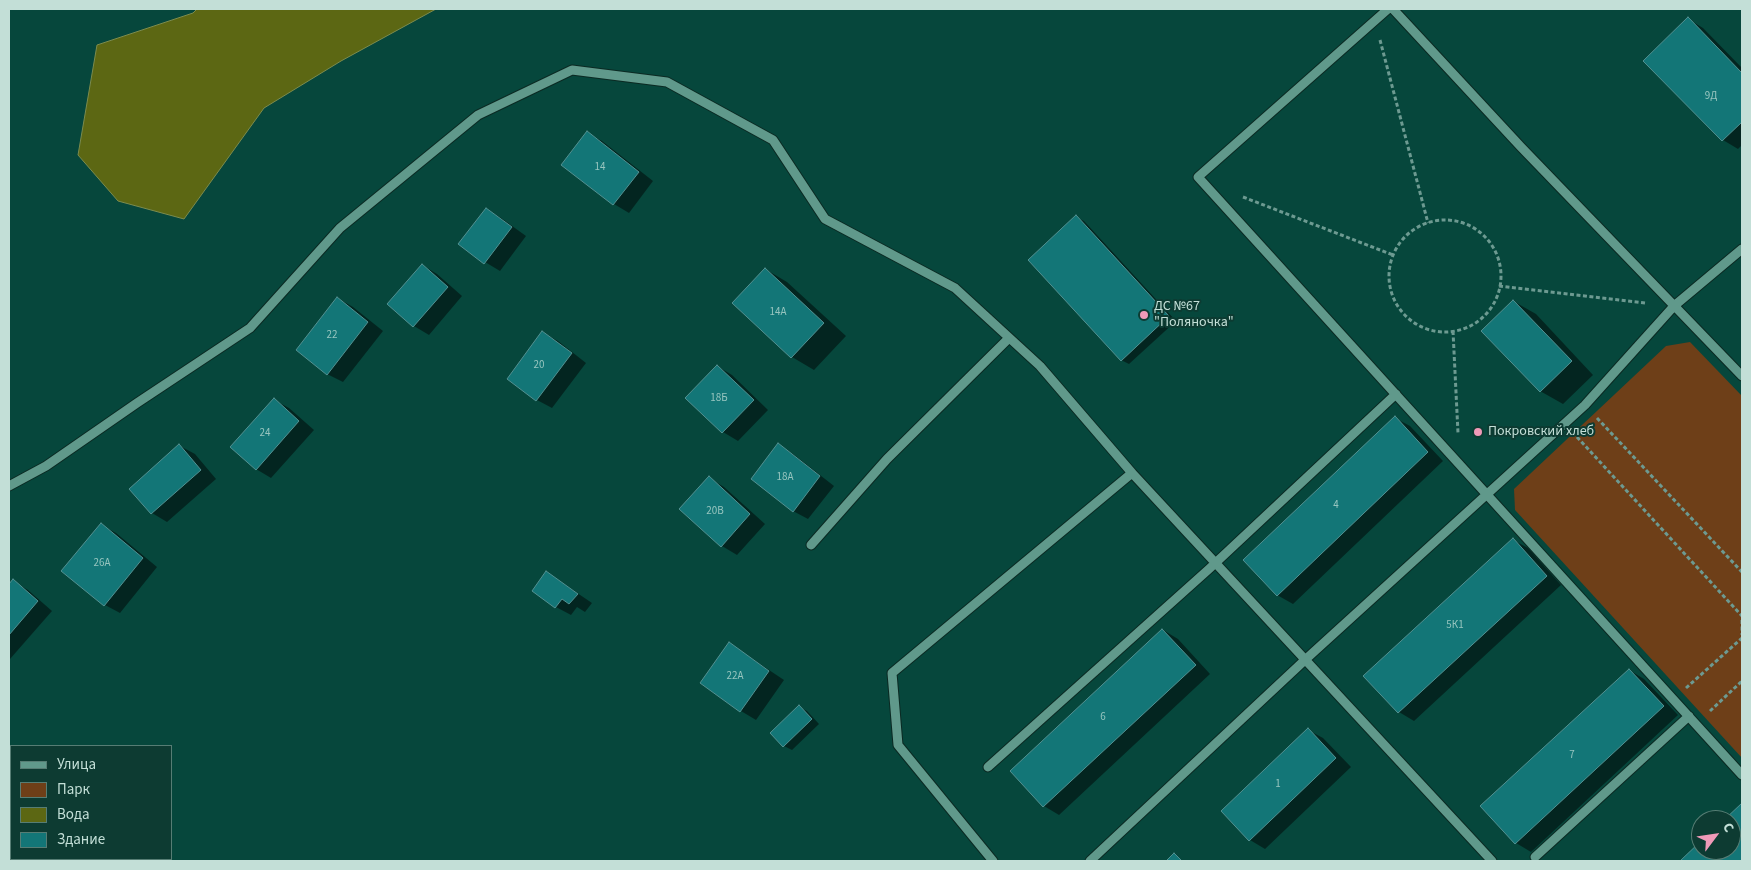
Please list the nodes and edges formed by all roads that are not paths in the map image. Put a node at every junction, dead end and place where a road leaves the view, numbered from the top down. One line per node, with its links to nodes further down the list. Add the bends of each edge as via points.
1 (1388, 9): 7 (street, via 1198,177)
2 (1394, 9): 4 (street)
3 (1742, 249): 4 (street)
4 (1674, 306): 6 (street); 10 (street, via 1585,404)
5 (1009, 338): 8 (street, via 1040,366); 9 (street, via 955,288 825,219 773,140 668,82 572,70 478,115 340,228 250,328 46,466); 11 (street, via 887,459)
6 (1742, 376)
7 (1396, 394): 10 (street); 12 (street)
8 (1132, 473): 12 (street); 18 (street, via 892,673 898,745)
9 (9, 486)
10 (1487, 494): 13 (street); 14 (street)
11 (811, 544)
12 (1215, 562): 13 (street); 15 (street)
13 (1306, 659): 19 (street); 20 (street)
14 (1689, 716): 16 (street); 17 (street)
15 (988, 767)
16 (1742, 774)
17 (1535, 857)
18 (993, 861)
19 (1090, 861)
20 (1492, 861)

